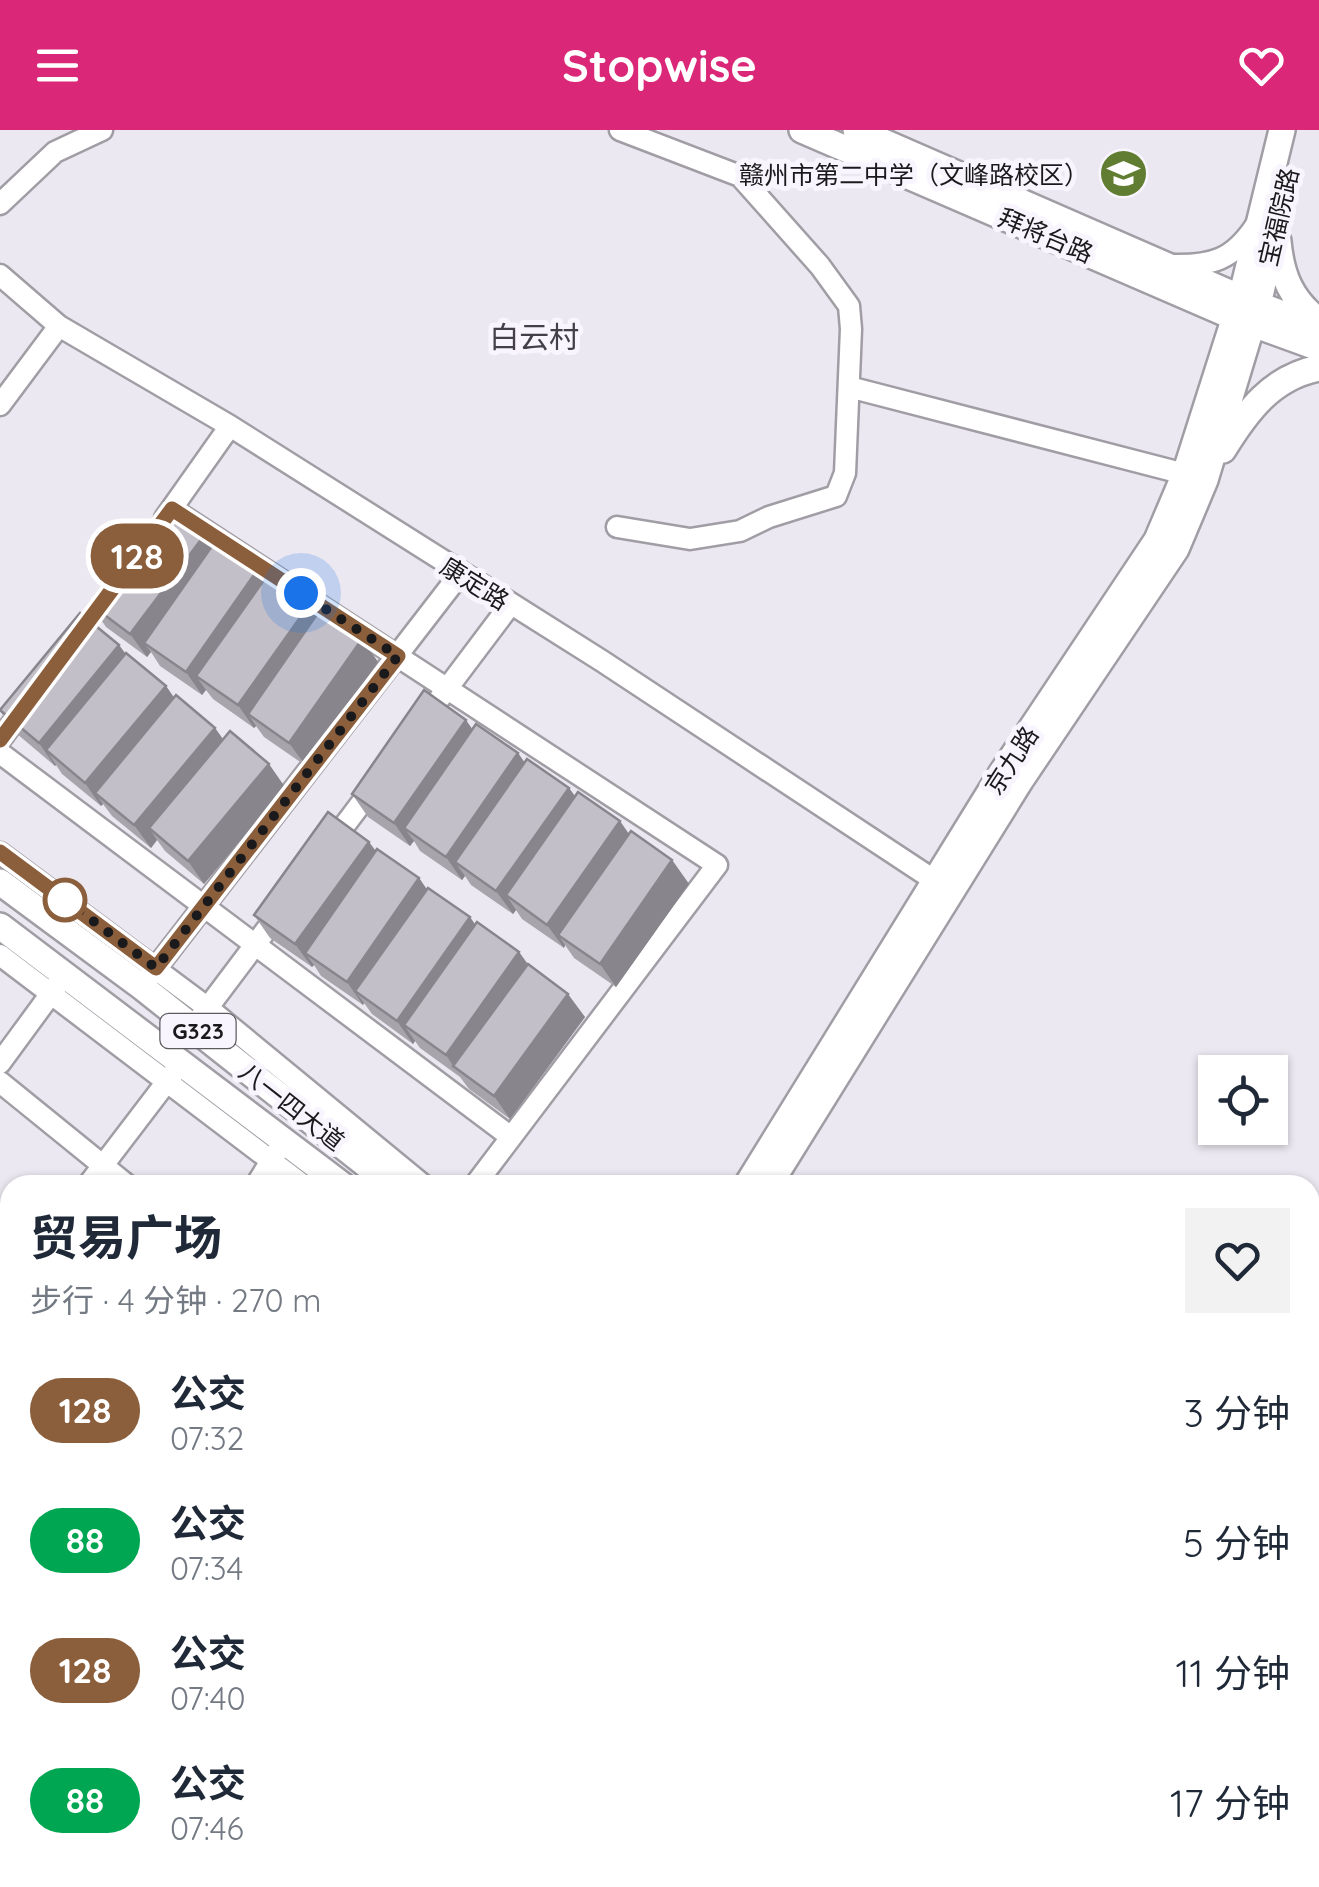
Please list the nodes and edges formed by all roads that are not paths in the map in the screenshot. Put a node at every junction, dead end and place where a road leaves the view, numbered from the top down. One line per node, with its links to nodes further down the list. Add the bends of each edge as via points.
1 (102, 130): 7 (street, via 55,152)
2 (620, 130): 16 (street, via 740,176 849,306)
3 (802, 130): 6 (main road, 拜将台路)
4 (1282, 130): 8 (main road, 宝福院路)
5 (1299, 130): 8 (main road, 宝福院路)
6 (869, 139): 9 (main road, 拜将台路); 11 (main road, 拜将台路)
7 (0, 204)
8 (1268, 223): 9 (street, via 1226,257 1204,266); 11 (main road, 宝福院路); 12 (main road, via 1296,302)
9 (1172, 266): 11 (main road, 拜将台路)
10 (0, 275): 13 (street, 康定路)
11 (1246, 311): 12 (main road); 14 (main road); 19 (main road, 京九路)
12 (1319, 325)
13 (59, 326): 17 (street); 18 (street, 康定路)
14 (1319, 348)
15 (1319, 368): 19 (main road, via 1278,383)
16 (848, 386): 19 (street); 21 (street, via 846,472 836,496 740,531 690,539)
17 (0, 404)
18 (230, 426): 20 (street); 23 (street, 康定路)
19 (1195, 477): 35 (main road, 京九路, via 1003,771)
20 (172, 509): 22 (street); 25 (street)
21 (617, 527)
22 (149, 540)
23 (460, 574): 24 (street, 康定路); 25 (street)
24 (510, 605): 26 (street); 35 (street, 康定路)
25 (398, 656): 26 (street); 37 (street)
26 (448, 689): 28 (street); 46 (street, via 717,865)
27 (34, 694): 29 (street)
28 (424, 721)
29 (0, 740)
30 (0, 753): 37 (street)
31 (387, 769): 33 (street)
32 (0, 852): 40 (street)
33 (315, 865)
34 (0, 882): 40 (main road, 八一四大道 / G323)
35 (944, 887): 57 (main road, 京九路); 58 (main road, 京九路)
36 (291, 897): 39 (street)
37 (203, 906): 39 (street); 40 (street)
38 (2, 939): 41 (main road, 八一四大道 / G323)
39 (255, 945): 42 (street); 46 (street)
40 (149, 978): 42 (main road, 八一四大道 / G323)
41 (58, 985): 43 (street); 44 (main road, 八一四大道 / G323)
42 (200, 1018): 54 (main road, 八一四大道 / G323); 55 (street)
43 (0, 1063)
44 (174, 1072): 47 (main road, 八一四大道 / G323); 48 (street)
45 (0, 1082): 48 (street)
46 (511, 1137): 56 (street)
47 (277, 1151): 51 (street); 52 (street); 53 (main road, 八一四大道 / G323)
48 (103, 1166): 49 (street); 50 (street)
49 (96, 1175)
50 (114, 1175)
51 (262, 1175)
52 (295, 1175)
53 (323, 1175)
54 (381, 1175)
55 (411, 1175)
56 (482, 1175)
57 (754, 1175)
58 (775, 1175)

